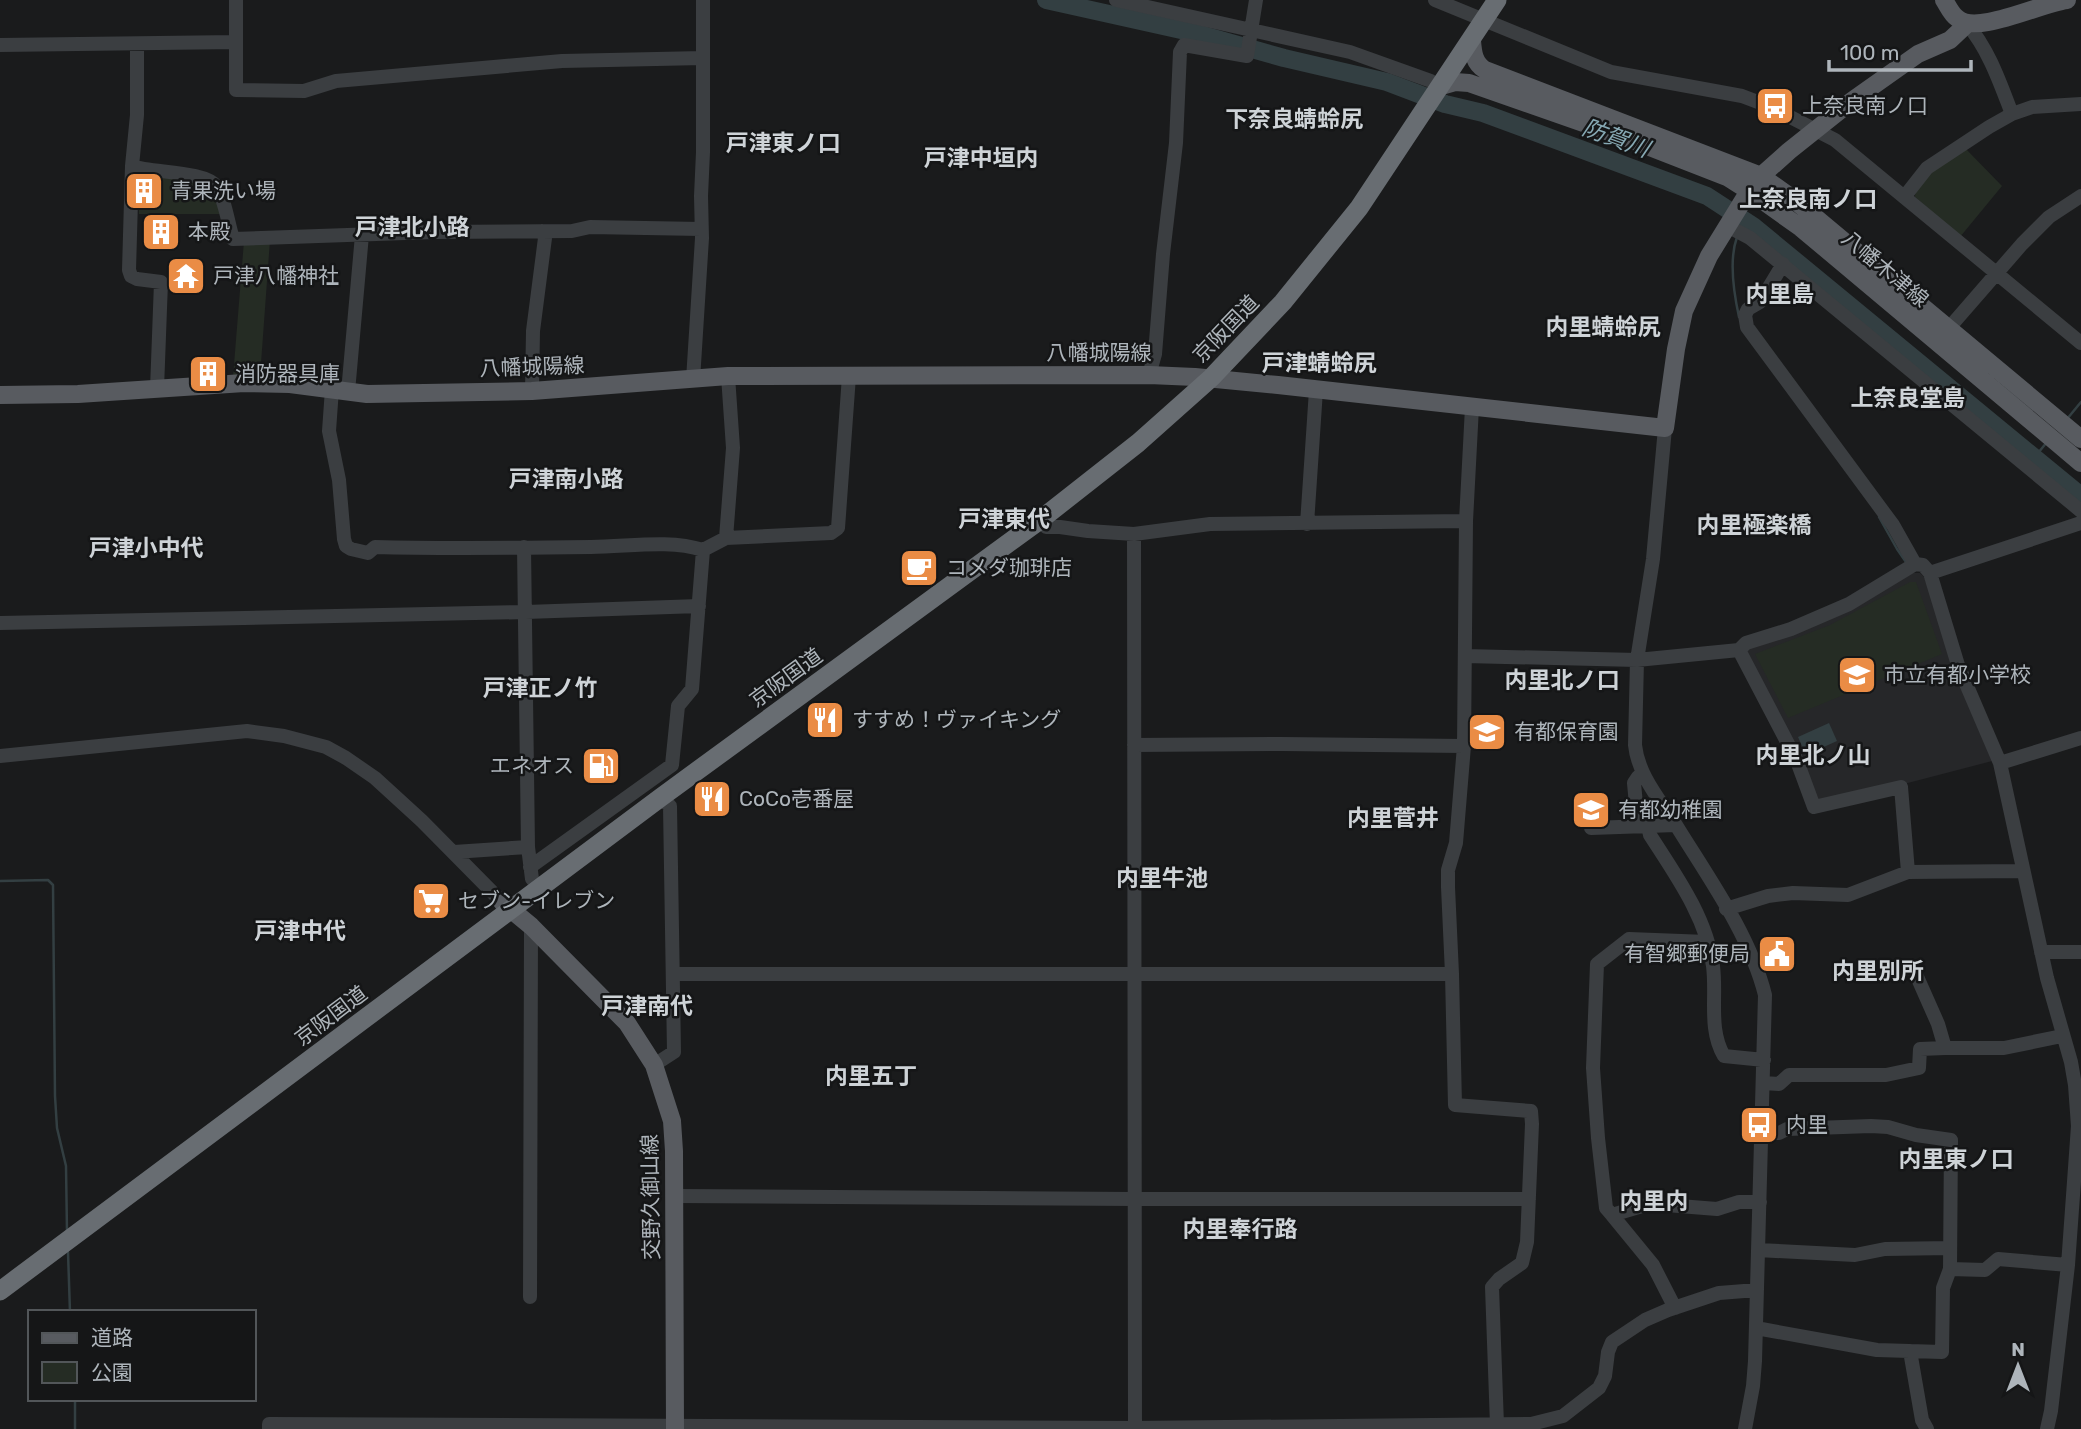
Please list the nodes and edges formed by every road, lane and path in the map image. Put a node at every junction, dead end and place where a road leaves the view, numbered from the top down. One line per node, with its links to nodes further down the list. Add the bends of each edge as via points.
1 (236, 0): 13 (street)
2 (703, 0): 16 (street)
3 (1116, 0): 11 (street)
4 (1256, 0): 11 (street)
5 (1435, 0): 9 (street)
6 (1497, 0): 9 (highway, 京阪国道)
7 (1944, 0): 10 (main road, via 1957,19)
8 (2067, 0): 10 (main road, via 1992,22)
9 (1481, 12): 12 (highway, 京阪国道); 17 (highway, 京阪国道); 20 (street, via 1611,72 1742,96)
10 (1967, 24): 19 (street, via 1994,66); 20 (main road, via 1950,40 1918,54 1853,100)
11 (1252, 30): 17 (street, via 1350,52); 35 (street, via 1247,56 1184,45 1180,52 1176,143 1155,354)
12 (1472, 41): 17 (highway, 京阪国道); 22 (main road, 八幡木津線, via 1474,58 1485,70)
13 (236, 42): 14 (street); 16 (street, via 236,90 304,91 336,81 562,61)
14 (136, 44): 15 (street); 21 (street)
15 (0, 45)
16 (703, 58): 27 (street)
17 (1435, 85): 25 (main road, 八幡木津線, via 1469,83 1668,154 1727,177); 38 (highway, 京阪国道, via 1306,258)
18 (2081, 104): 19 (street, via 2032,107)
19 (2012, 114): 23 (street, via 1927,168)
20 (1817, 131): 22 (main road); 23 (street)
21 (132, 166): 29 (street, via 211,181 220,192 233,239); 40 (street, via 129,270 137,279 161,282)
22 (1761, 176): 25 (main road); 33 (main road, 八幡木津線)
23 (1905, 196): 31 (street)
24 (2081, 196): 31 (street, via 2049,217)
25 (1745, 197): 26 (main road); 32 (main road, 八幡木津線, via 1801,228)
26 (1725, 228): 30 (street, via 1750,238); 46 (main road, via 1684,311)
27 (701, 229): 28 (street); 39 (street)
28 (542, 231): 29 (street); 43 (street)
29 (362, 235): 42 (street)
30 (1783, 264): 49 (street); 58 (street, via 1760,302 1748,309 1747,327 1893,525)
31 (1996, 274): 33 (street); 34 (street)
32 (1916, 325): 33 (street, via 1935,332); 48 (main road, 八幡木津線)
33 (1949, 328): 47 (main road, 八幡木津線)
34 (2081, 343)
35 (1149, 375): 37 (main road, 八幡城陽線); 38 (main road, 八幡城陽線)
36 (729, 376): 37 (main road, 八幡城陽線); 39 (main road, 八幡城陽線); 55 (street, via 733,448)
37 (849, 376): 55 (street, via 838,528 831,533)
38 (1203, 378): 41 (main road, 八幡城陽線); 50 (highway, 京阪国道, via 1110,467); 80 (highway, 京阪国道, via 772,705)
39 (693, 380): 43 (main road, 八幡城陽線)
40 (157, 389): 42 (main road, 八幡城陽線, via 244,383); 44 (main road, 八幡城陽線)
41 (1316, 390): 45 (main road, 八幡城陽線); 53 (street)
42 (340, 391): 43 (main road, 八幡城陽線); 56 (street, via 329,430 340,480 346,546 368,553 375,547)
43 (532, 391)
44 (0, 395)
45 (1472, 407): 46 (main road, 八幡城陽線); 51 (street)
46 (1665, 428): 65 (street, via 1653,559)
47 (2081, 439)
48 (2081, 463)
49 (2081, 511)
50 (1040, 520): 54 (street, via 1046,527); 72 (highway, 京阪国道)
51 (1465, 521): 53 (street); 64 (street)
52 (2081, 523): 59 (street)
53 (1307, 524): 54 (street, via 1210,524)
54 (1134, 534): 67 (street)
55 (726, 538): 57 (street)
56 (524, 547): 57 (street, via 685,544); 61 (street)
57 (703, 550): 60 (street)
58 (1915, 564): 59 (street); 63 (street, via 1849,604 1746,643)
59 (1930, 573): 70 (street, via 1958,665)
60 (699, 606): 61 (street); 80 (street, via 692,689 678,706 672,765)
61 (526, 612): 62 (street); 76 (street)
62 (0, 623)
63 (1739, 650): 65 (street); 79 (street, via 1797,761 1814,807 1901,787)
64 (1465, 656): 65 (street); 68 (street)
65 (1637, 660): 71 (street, via 1634,745)
66 (2081, 738): 70 (street)
67 (1134, 745): 68 (street); 89 (street)
68 (1464, 746): 90 (street, via 1456,843 1448,870)
69 (0, 756): 77 (street, via 247,731 284,736 326,747 375,778)
70 (2000, 763): 78 (street)
71 (1644, 776): 73 (street); 74 (street, via 1634,783)
72 (660, 798): 81 (highway, 京阪国道); 88 (street, via 670,806)
73 (1675, 825): 74 (street); 82 (street)
74 (1643, 826): 75 (street); 84 (street, via 1687,894)
75 (1591, 828)
76 (528, 847): 77 (street); 80 (street)
77 (454, 852): 81 (street)
78 (2023, 871): 79 (street); 85 (street)
79 (1908, 872): 82 (street, via 1848,895 1793,893)
80 (531, 873): 81 (highway, 京阪国道)
81 (508, 905): 83 (main road, 交野久御山線); 108 (highway, 京阪国道); 110 (highway, 京阪国道)
82 (1726, 909): 93 (street, via 1751,952 1765,995)
83 (531, 926): 95 (main road, 交野久御山線, via 627,1023); 111 (street)
84 (1707, 942): 93 (street, via 1713,964 1715,1037 1720,1049 1724,1056); 102 (street, via 1629,939 1597,964 1593,1068 1606,1208)
85 (2041, 953): 86 (street); 91 (street)
86 (2081, 953)
87 (1915, 972): 92 (street)
88 (674, 974): 89 (street); 95 (street, via 674,1052)
89 (1134, 974): 90 (street); 99 (street)
90 (1452, 974): 100 (street, via 1455,1105 1531,1111)
91 (2062, 1036): 92 (street, via 2004,1048); 94 (street)
92 (1945, 1048): 96 (street, via 1920,1049 1919,1068 1886,1074 1789,1075 1779,1084)
93 (1764, 1060): 96 (street)
94 (2076, 1062): 103 (street)
95 (654, 1065): 98 (main road, 交野久御山線, via 672,1121)
96 (1763, 1083): 97 (street)
97 (1762, 1133): 101 (street); 104 (street, via 1871,1126 1951,1140)
98 (675, 1196): 99 (street); 116 (main road, 交野久御山線)
99 (1135, 1199): 100 (street); 117 (street)
100 (1530, 1199): 115 (street, via 1522,1263 1492,1287)
101 (1760, 1202): 102 (street, via 1717,1209 1654,1204); 105 (street)
102 (1612, 1215): 112 (street, via 1653,1265)
103 (2075, 1240): 106 (street)
104 (1950, 1248): 105 (street, via 1885,1249 1855,1255); 107 (street)
105 (1758, 1250): 109 (street)
106 (2068, 1265): 107 (street, via 1998,1259 1984,1270); 121 (street)
107 (1950, 1269): 114 (street, via 1943,1288 1942,1352)
108 (0, 1277)
109 (1757, 1290): 112 (street, via 1719,1293); 113 (street)
110 (0, 1291)
111 (530, 1297)
112 (1675, 1308): 115 (street, via 1645,1320 1612,1342 1599,1388 1563,1416 1531,1424)
113 (1756, 1328): 114 (street); 119 (street)
114 (1910, 1351): 120 (street)
115 (1496, 1425): 117 (street)
116 (675, 1427): 117 (street); 118 (street, via 270,1424)
117 (1135, 1428)
118 (269, 1429)
119 (1745, 1429)
120 (1927, 1429)
121 (2046, 1429)

